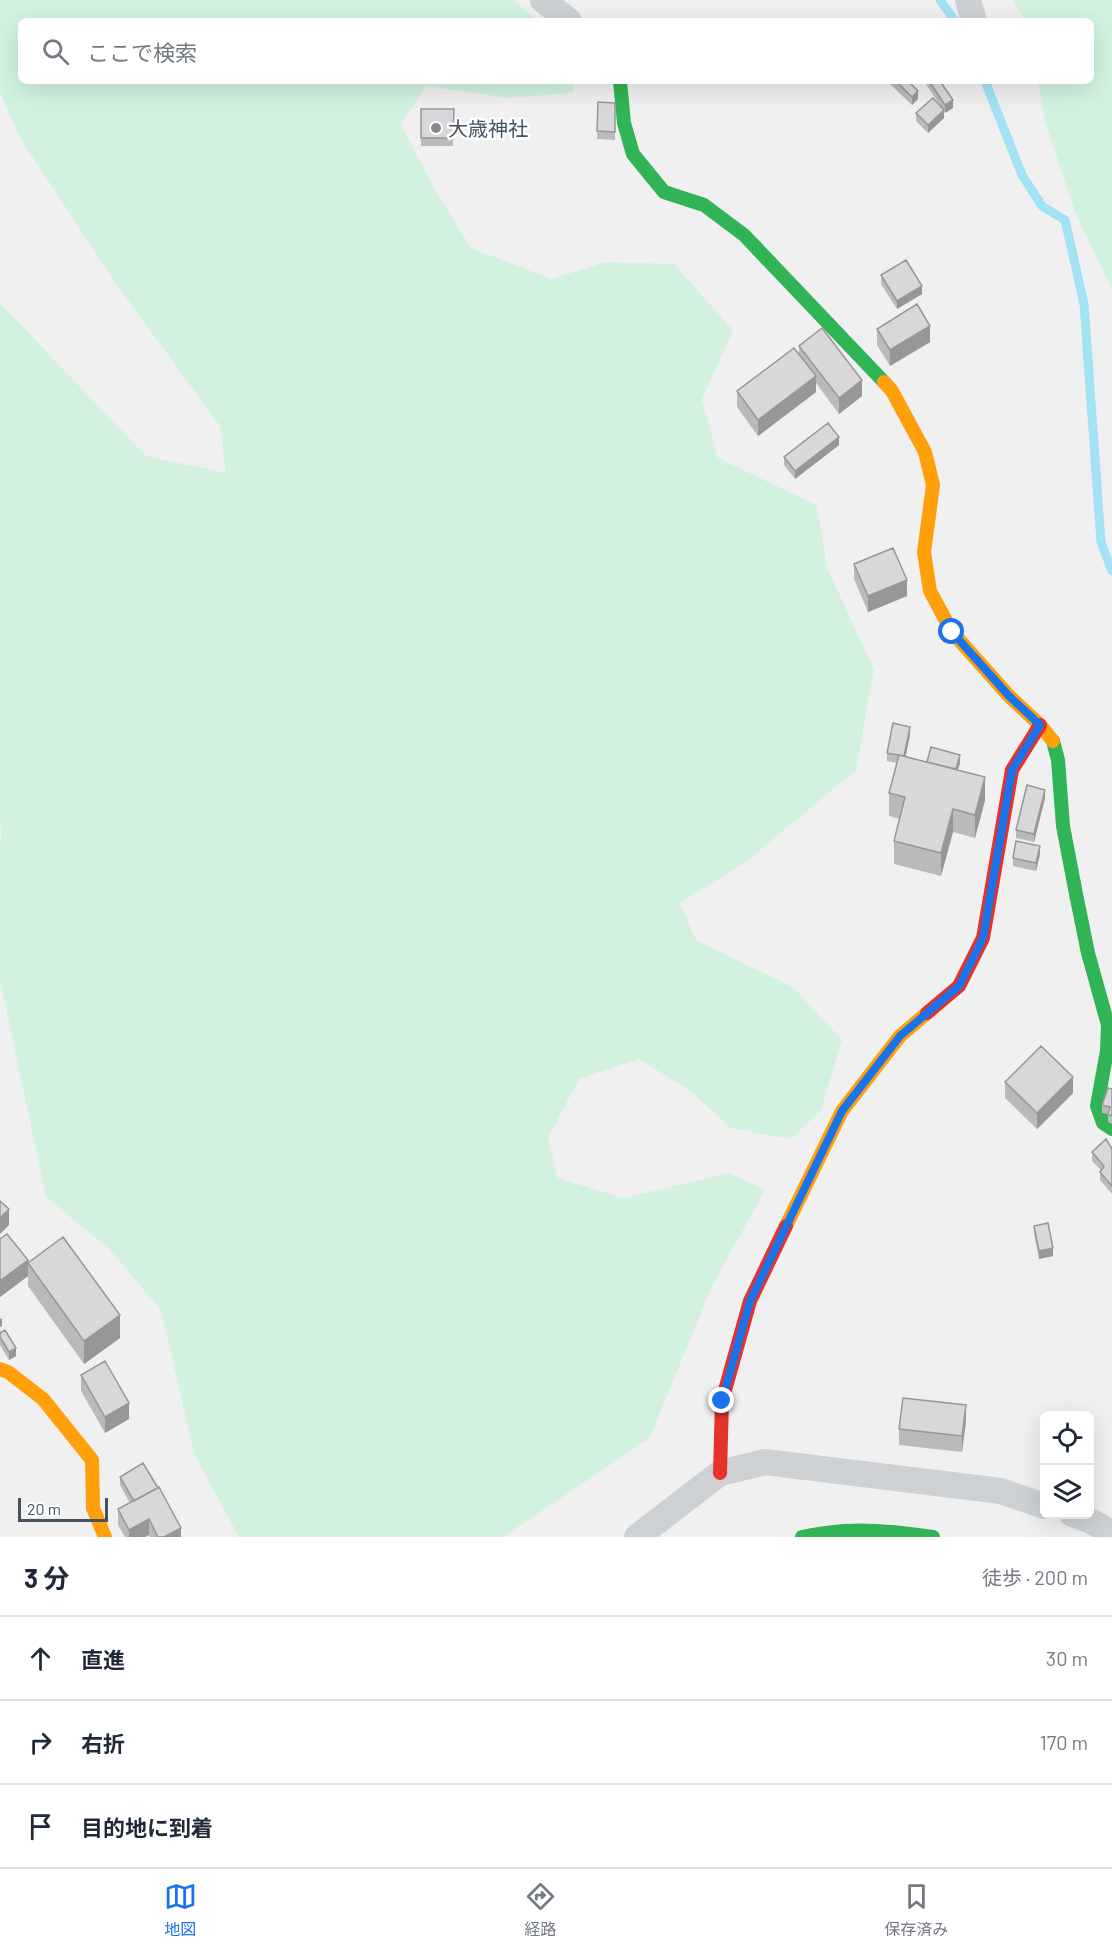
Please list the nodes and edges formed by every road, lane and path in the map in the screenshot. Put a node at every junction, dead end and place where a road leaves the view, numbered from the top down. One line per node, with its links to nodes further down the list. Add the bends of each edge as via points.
1 (543, 0): 3 (street)
2 (968, 0): 4 (street)
3 (565, 18)
4 (973, 18)
5 (620, 84): 6 (street, via 624,123 633,154 664,192 704,205 744,235 892,392 925,452 933,485 924,552 930,591 952,632)
6 (1040, 725): 7 (street, via 1054,742 1071,871 1108,1025 1097,1106 1103,1123); 9 (street, via 1012,770 983,938 959,986 900,1036 842,1111 750,1301 722,1401)
7 (1112, 1129)
8 (0, 1369): 13 (street, via 43,1399 92,1460 93,1508)
9 (720, 1473): 10 (street, via 765,1462 1001,1491); 14 (street)
10 (1040, 1505)
11 (1086, 1519): 12 (street)
12 (1112, 1533)
13 (105, 1537)
14 (637, 1537)
15 (802, 1537): 16 (street, via 831,1531 892,1531)
16 (933, 1537)

